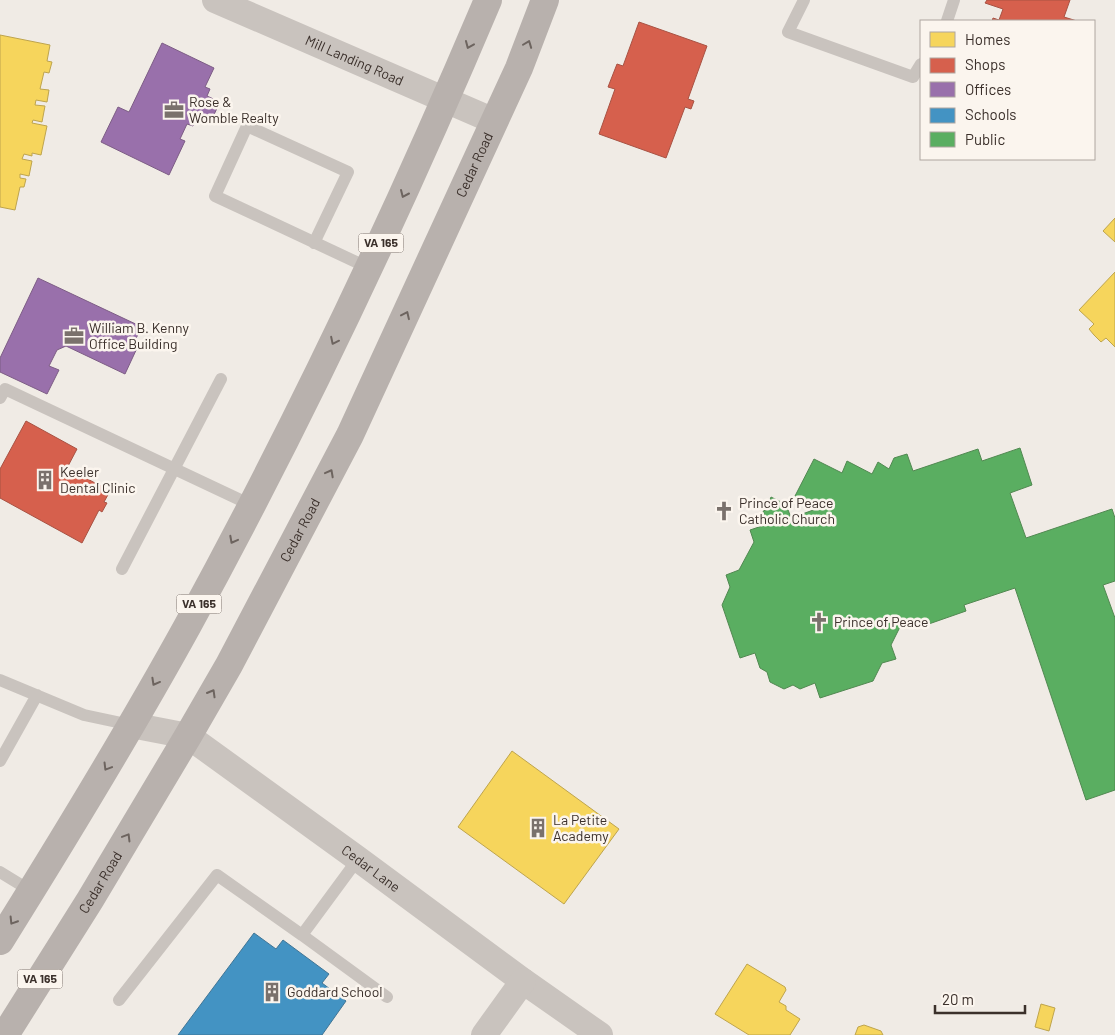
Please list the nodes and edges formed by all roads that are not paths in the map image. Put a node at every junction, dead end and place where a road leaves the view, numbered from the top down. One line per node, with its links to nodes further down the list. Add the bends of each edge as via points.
1 (215, 0): 8 (street, Mill Landing Road)
2 (488, 0): 8 (main road, VA 165, one-way to 8)
3 (545, 0): 9 (main road, Cedar Road / VA 165, one-way to 3)
4 (804, 0): 7 (lane, via 788,32 913,77)
5 (954, 0): 6 (lane)
6 (947, 20)
7 (920, 66)
8 (445, 100): 9 (street, Mill Landing Road); 11 (main road, VA 165, one-way to 11)
9 (494, 121): 20 (main road, Cedar Road / VA 165, one-way to 9, via 350,435)
10 (314, 243): 10 (lane, via 215,196 247,126 348,172); 11 (lane)
11 (369, 268): 15 (main road, VA 165, one-way to 15)
12 (221, 379): 14 (lane)
13 (0, 398): 14 (lane, via 5,389)
14 (175, 469): 15 (lane); 16 (lane)
15 (251, 505): 19 (main road, VA 165, one-way to 19)
16 (122, 569)
17 (0, 680): 18 (lane)
18 (37, 696): 19 (lane, via 84,715); 21 (lane)
19 (131, 725): 20 (street, Cedar Lane); 24 (main road, VA 165, one-way to 24)
20 (188, 736): 22 (street, Cedar Lane); 30 (main road, Cedar Road / VA 165, one-way to 20)
21 (0, 761)
22 (358, 858): 25 (lane); 27 (street, Cedar Lane)
23 (0, 872): 24 (lane)
24 (31, 891): 26 (main road, VA 165, one-way to 26)
25 (302, 935): 28 (lane); 29 (lane, via 217,875)
26 (0, 941)
27 (523, 981): 31 (street); 32 (street, Cedar Lane)
28 (387, 997)
29 (119, 1000)
30 (5, 1035)
31 (484, 1035)
32 (600, 1035)

